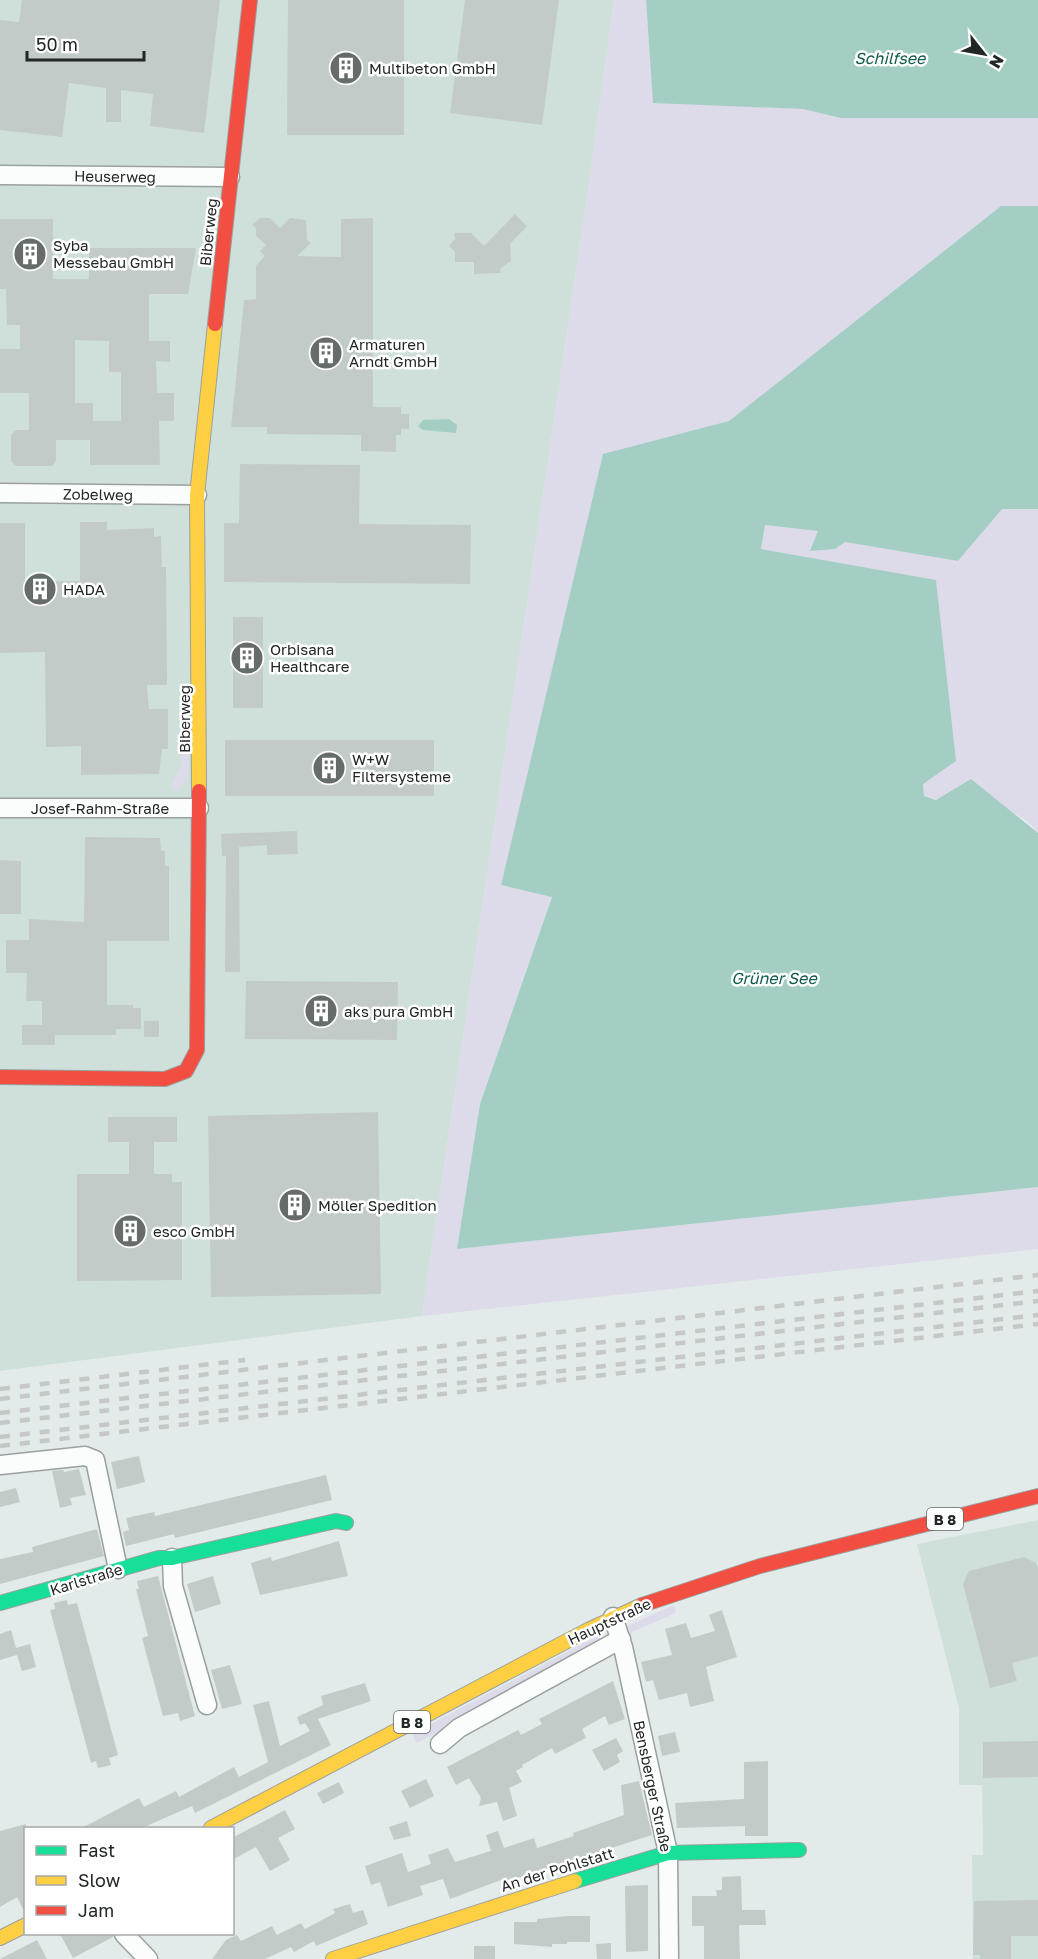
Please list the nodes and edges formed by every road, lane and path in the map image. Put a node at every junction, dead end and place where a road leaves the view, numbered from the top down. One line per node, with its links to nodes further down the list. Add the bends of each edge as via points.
1 (250, 0): 3 (street, Biberweg)
2 (0, 175): 3 (street, Heuserweg)
3 (230, 177): 5 (street, Biberweg)
4 (0, 493): 5 (street, Zobelweg)
5 (197, 495): 7 (street, Biberweg)
6 (0, 808): 7 (street, Josef-Rahm-Straße)
7 (199, 808): 8 (street, Biberweg, via 197,1050 186,1071 165,1079)
8 (0, 1077)
9 (0, 1465): 13 (street, via 86,1456 95,1460)
10 (1038, 1496): 15 (street, Hauptstraße / B 8, via 724,1576)
11 (346, 1523): 12 (street, Karlstraße, via 336,1521)
12 (172, 1558): 13 (street, Karlstraße); 17 (street, via 173,1586)
13 (118, 1569): 14 (street, Karlstraße)
14 (0, 1603)
15 (613, 1617): 16 (street, Bensberger Straße); 19 (street, Hauptstraße / B 8)
16 (621, 1639): 18 (street, Hauptstraße, via 459,1728); 21 (street, Bensberger Straße)
17 (207, 1705)
18 (440, 1744)
19 (213, 1827)
20 (799, 1850): 21 (street, An der Pohlstatt)
21 (668, 1853): 26 (street, An der Pohlstatt, via 508,1900); 27 (street, Bensberger Straße)
22 (24, 1926): 24 (street)
23 (125, 1935): 25 (street)
24 (0, 1938)
25 (148, 1959)
26 (333, 1959)
27 (669, 1959)

